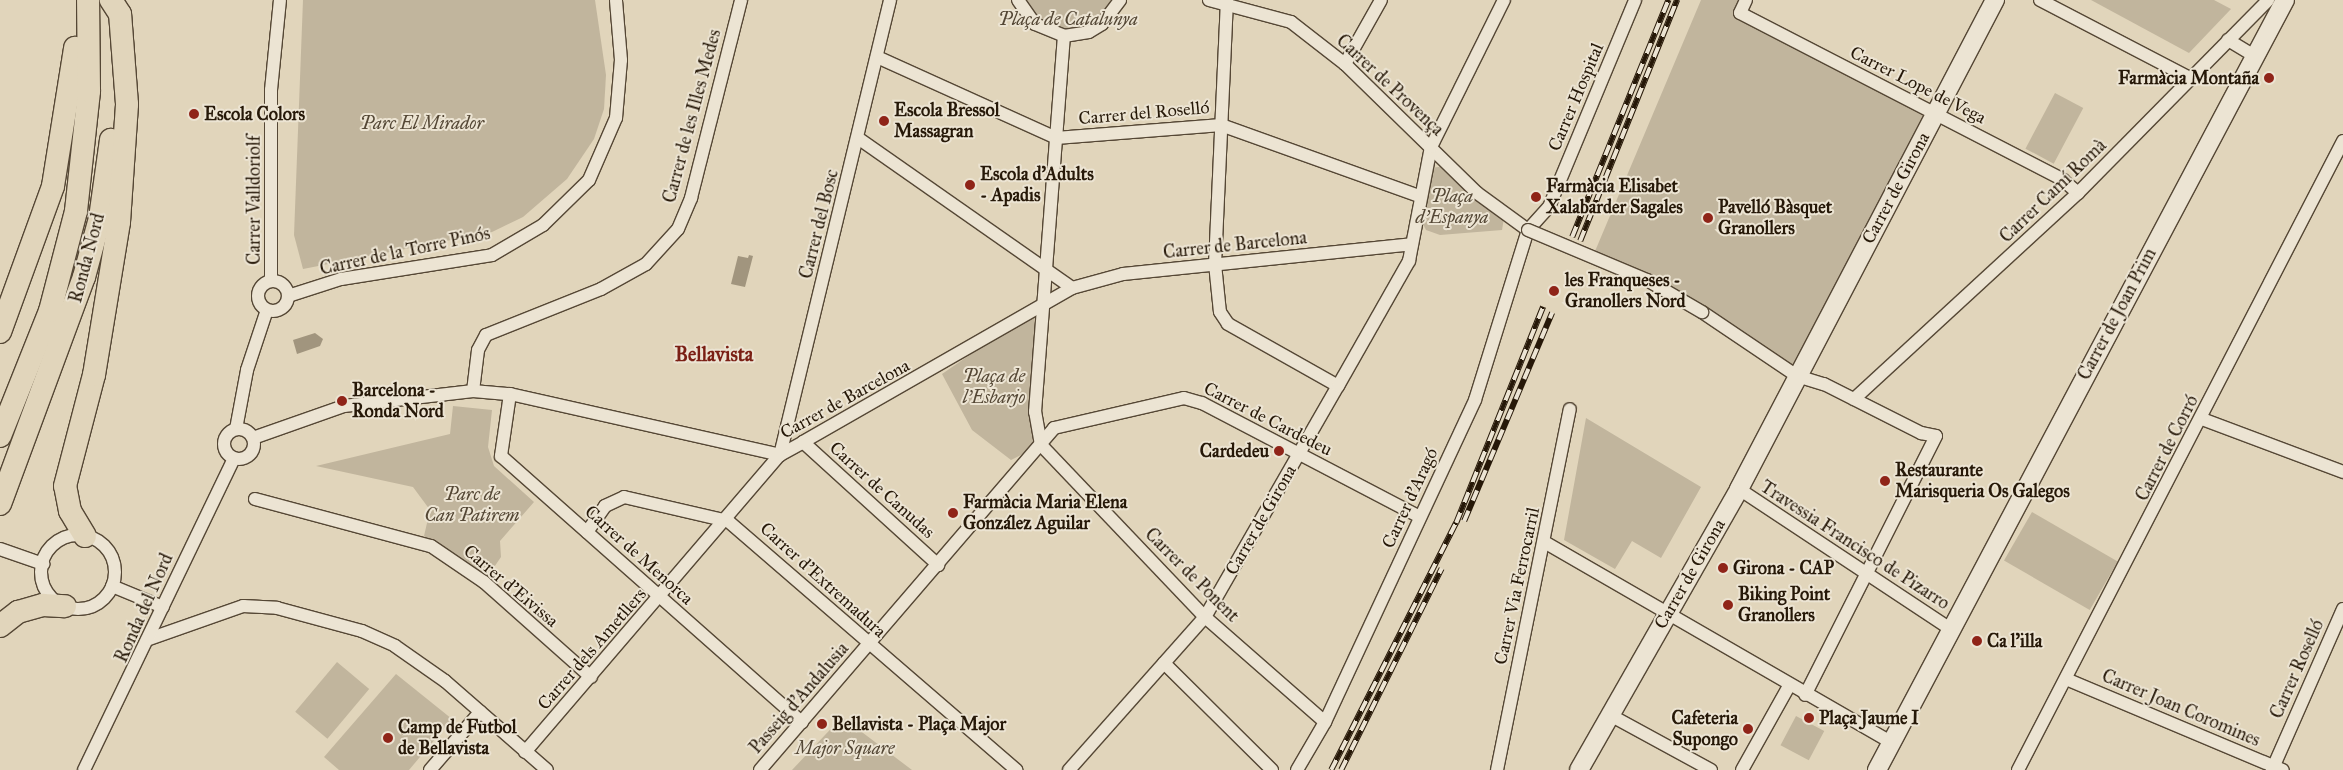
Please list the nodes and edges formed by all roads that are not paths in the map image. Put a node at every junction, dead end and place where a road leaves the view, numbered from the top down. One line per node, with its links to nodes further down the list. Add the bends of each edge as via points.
1 (74, 0): 44 (highway, via 75,67 53,186)
2 (88, 0): 53 (highway, Ronda Nord, via 89,91 76,211 50,311)
3 (111, 0): 63 (highway, Ronda Nord, via 115,92 100,218 72,313); 67 (highway, via 120,14 128,104 119,222 94,375 65,486 70,511)
4 (280, 0): 39 (street, Carrer Valldoriolf, via 271,90)
5 (616, 0): 41 (street, Carrer de la Torre Pinós, via 620,60 616,118 589,180 543,225 492,255 340,279)
6 (741, 0): 47 (street, Carrer de les Illes Medes, via 691,198 674,234 646,264 601,289 486,335 478,350)
7 (890, 0): 23 (street, Carrer del Bosc)
8 (1018, 0): 20 (street, via 1035,24)
9 (1120, 0): 20 (street, via 1102,24 1089,32)
10 (1209, 0): 19 (street, Carrer de Provença)
11 (1381, 0): 24 (street)
12 (1504, 0): 31 (street, Carrer de Girona)
13 (1635, 0): 35 (street, Carrer Hospital, via 1548,206)
14 (1746, 0): 26 (street, Carrer Lope de Vega, via 1740,12)
15 (1996, 0): 26 (street, Carrer de Girona)
16 (2040, 0): 25 (street)
17 (2268, 0): 21 (street, Carrer Camí Romà)
18 (2285, 0): 22 (street, Carrer de Joan Prim)
19 (1226, 2): 24 (street, Carrer de Provença, via 1291,22); 27 (street)
20 (1064, 36): 29 (street)
21 (2228, 40): 22 (street); 25 (street, Carrer Camí Romà)
22 (2255, 56): 81 (street, Carrer de Joan Prim)
23 (877, 57): 28 (street, Carrer del Bosc); 29 (street, Carrer del Roselló)
24 (1345, 64): 31 (street, Carrer de Provença)
25 (2190, 78): 33 (street, Carrer Camí Romà)
26 (1935, 114): 33 (street, Carrer Lope de Vega, via 2063,180); 45 (street, Carrer de Girona)
27 (1221, 125): 29 (street, Carrer del Roselló); 34 (street, Carrer del Roselló); 37 (street)
28 (858, 138): 38 (street); 58 (street, Carrer del Bosc)
29 (1056, 138): 38 (street)
30 (2343, 140): 32 (street, Carrer de Corró)
31 (1431, 147): 34 (street, Carrer de Girona); 35 (street, Carrer de Provença, via 1477,193)
32 (2337, 165): 51 (street, Carrer de Corró)
33 (2078, 193): 49 (street, Carrer Camí Romà)
34 (1420, 196): 36 (street, Carrer de Girona)
35 (1528, 230): 45 (street, bridge, via 1648,280); 64 (street, Carrer d'Aragó, via 1475,400)
36 (1411, 244): 37 (street, Carrer de Barcelona); 46 (street, Carrer de Girona, via 1409,261)
37 (1215, 264): 40 (street, Carrer de Barcelona, via 1123,274); 46 (street, via 1218,302 1228,324)
38 (1047, 270): 40 (street); 42 (street)
39 (271, 281): 41 (street, via 284,287); 43 (street, via 258,294)
40 (1072, 288): 42 (street, Carrer de Barcelona)
41 (288, 296): 43 (street, via 281,309)
42 (1043, 305): 55 (street, Carrer de Barcelona); 56 (street, via 1035,412)
43 (267, 310): 52 (street, via 247,370)
44 (0, 332)
45 (1797, 376): 49 (street); 61 (street, Carrer de Girona)
46 (1338, 386): 57 (street, Carrer de Girona)
47 (473, 391): 48 (street, Carrer de Barcelona); 54 (street, Carrer de Barcelona, via 344,406)
48 (510, 394): 58 (street, Carrer de Barcelona); 66 (street, Carrer de Menorca, via 501,456)
49 (1854, 399): 72 (street, via 1921,433 1936,436)
50 (1570, 409): 68 (street, Carrer Via Ferrocarril)
51 (2202, 419): 60 (street); 86 (street, Carrer de Corró)
52 (236, 429): 54 (street); 59 (street, via 227,434 224,444)
53 (0, 436)
54 (252, 438): 59 (street, via 251,452)
55 (803, 442): 58 (street, Carrer de Barcelona); 71 (street, Carrer de Canudas)
56 (1041, 445): 57 (street, Carrer de Cardedeu, via 1054,428 1184,398); 71 (street, Passeig d'Andalusia); 79 (street, Carrer de Ponent)
57 (1299, 453): 64 (street, Carrer de Cardedeu); 79 (street, Carrer de Girona)
58 (780, 455): 65 (street, Carrer dels Ametllers)
59 (234, 458): 76 (street, Ronda del Nord)
60 (2343, 472)
61 (1739, 489): 72 (street, Travessia Francisco de Pizarro); 78 (street, Carrer de Girona)
62 (255, 499): 85 (street, Carrer d'Eivissa, via 431,546 484,582)
63 (0, 504)
64 (1420, 517): 92 (street, Carrer d'Aragó)
65 (728, 521): 66 (street, Carrer d'Extremadura, via 624,497 605,506); 74 (street, Carrer dels Ametllers); 83 (street, Carrer d'Extremadura)
66 (587, 532): 74 (street, Carrer de Menorca)
67 (85, 536): 70 (street, via 60,540); 73 (street, via 106,547 112,558)
68 (1546, 543): 78 (street); 104 (street, Carrer Via Ferrocarril, via 1538,557)
69 (5, 551): 70 (street)
70 (43, 564): 75 (street, via 46,589)
71 (938, 565): 83 (street, Passeig d'Andalusia)
72 (1865, 570): 81 (street, Travessia Francisco de Pizarro, via 1870,578); 88 (street)
73 (112, 586): 75 (street, via 89,608); 76 (street)
74 (661, 597): 85 (street, Carrer dels Ametllers); 91 (street, Carrer de Menorca)
75 (65, 606): 80 (highway, via 43,605 18,612)
76 (163, 607): 82 (street, Ronda del Nord)
77 (2343, 609): 95 (street, Carrer Roselló)
78 (1669, 611): 87 (street); 90 (street, Carrer de Girona)
79 (1205, 617): 84 (street, Carrer de Girona); 92 (street, Carrer de Ponent)
80 (0, 626)
81 (1952, 630): 93 (street, Carrer de Joan Prim)
82 (149, 639): 89 (street, via 243,606 276,608 362,631 395,646); 96 (street, Ronda del Nord)
83 (868, 645): 91 (street, Passeig d'Andalusia); 100 (street, Carrer d'Extremadura)
84 (1164, 663): 101 (street, Carrer de Girona); 102 (street)
85 (590, 677): 94 (street, Carrer dels Ametllers)
86 (2066, 679): 95 (street, Carrer Joan Coromines); 109 (street, Carrer de Corró)
87 (1789, 686): 88 (street); 107 (street)
88 (1805, 695): 93 (street)
89 (480, 712): 94 (street); 97 (street)
90 (1610, 715): 105 (street, Carrer de Girona); 106 (street)
91 (802, 722): 99 (street, Passeig d'Andalusia)
92 (1325, 722): 103 (street, Carrer d'Aragó)
93 (1890, 742): 108 (street, Carrer de Joan Prim)
94 (525, 752): 98 (street)
95 (2276, 769)
96 (84, 770)
97 (430, 770)
98 (547, 770)
99 (760, 770)
100 (1016, 770)
101 (1069, 770)
102 (1272, 770)
103 (1297, 770)
104 (1497, 770)
105 (1579, 770)
106 (1711, 770)
107 (1742, 770)
108 (1877, 770)
109 (2018, 770)

